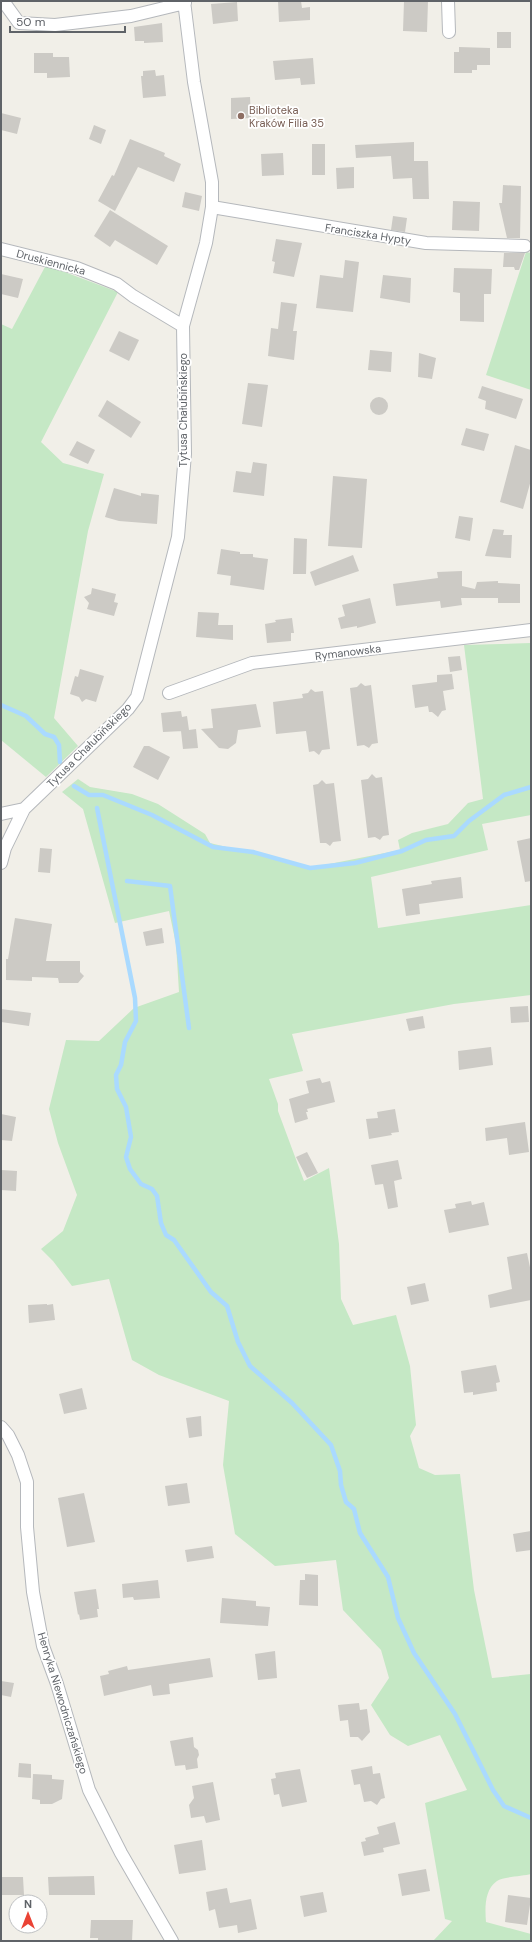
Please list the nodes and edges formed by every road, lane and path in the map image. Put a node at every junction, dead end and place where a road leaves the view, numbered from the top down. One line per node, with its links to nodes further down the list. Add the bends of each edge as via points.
1 (2, 1): 3 (street, via 19,22 54,25 131,16)
2 (448, 1): 4 (street)
3 (185, 2): 5 (street, Tytusa Chałubińskiego, via 194,82 212,182)
4 (449, 32)
5 (212, 207): 6 (street, Franciszka Hypty, via 426,243); 8 (street, Tytusa Chałubińskiego, via 206,243)
6 (525, 246)
7 (1, 249): 8 (street, Druskiennicka, via 76,268 117,284)
8 (183, 326): 11 (street, Tytusa Chałubińskiego, via 185,454 178,537 137,696 128,709)
9 (531, 630): 10 (street, Rymanowska, via 252,663)
10 (170, 693)
11 (24, 809): 12 (street); 13 (street, Tytusa Chałubińskiego, via 8,841)
12 (1, 814)
13 (1, 863)
14 (1, 1427): 15 (street, Henryka Niewodniczańskiego, via 18,1455 27,1482 27,1527 33,1592 43,1646 89,1790 121,1853)
15 (172, 1941)

